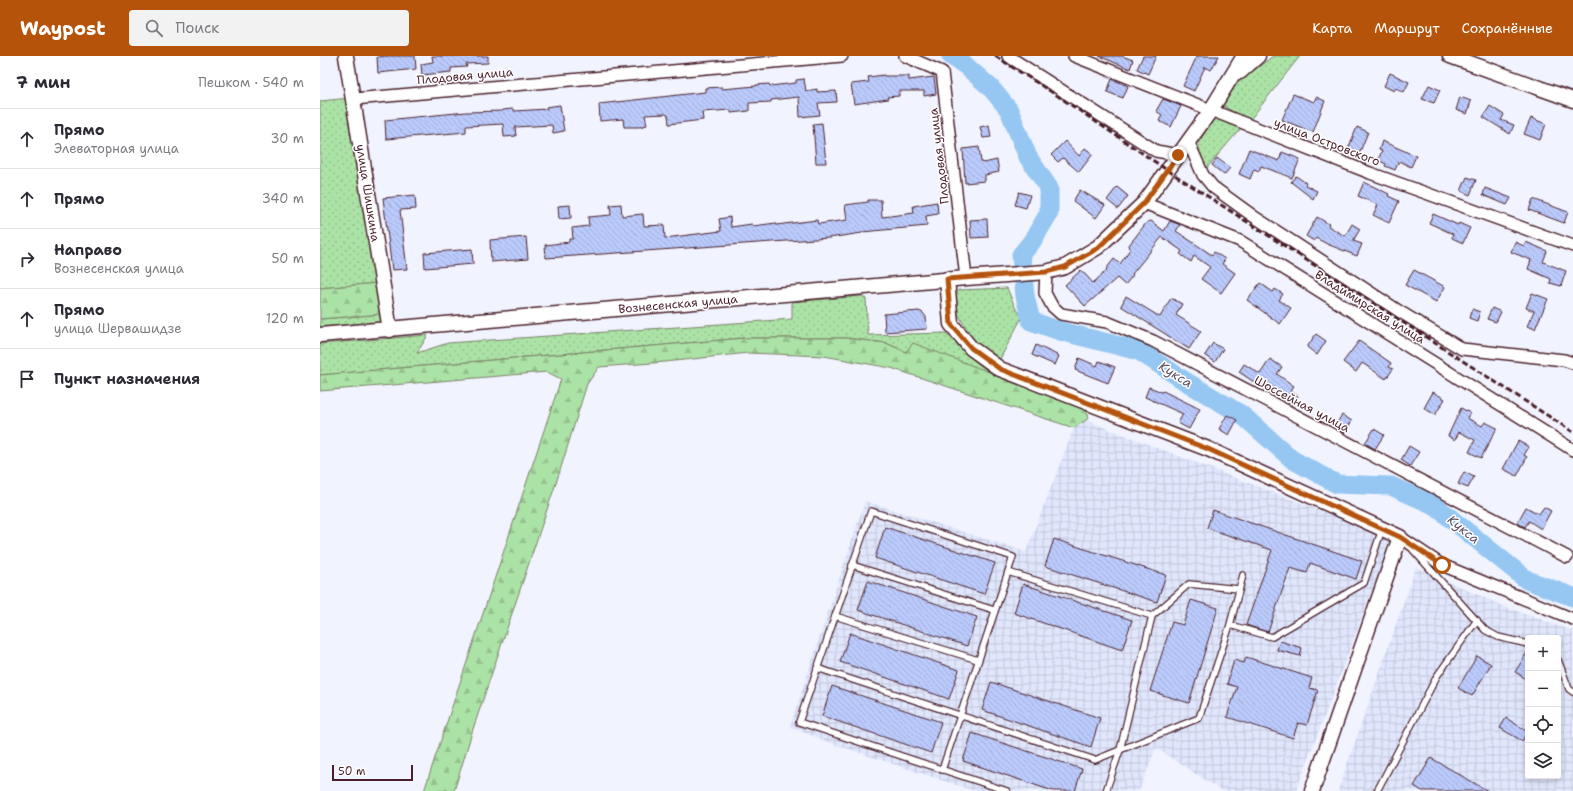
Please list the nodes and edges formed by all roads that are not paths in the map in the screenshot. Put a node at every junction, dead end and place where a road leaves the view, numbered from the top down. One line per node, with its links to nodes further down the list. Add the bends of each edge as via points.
1 (346, 56): 10 (street, улица Шишкина)
2 (842, 56): 10 (street, Плодовая улица)
3 (905, 56): 18 (street, Плодовая улица, via 942,72)
4 (1008, 56): 14 (street, via 1156,151)
5 (1074, 56): 12 (street, улица Островского)
6 (1244, 56): 9 (street)
7 (1258, 56): 9 (street)
8 (1450, 56): 11 (street)
9 (1227, 85): 12 (street, Вознесенская улица)
10 (354, 99): 20 (street, улица Шишкина)
11 (1573, 100)
12 (1211, 110): 13 (street, Вознесенская улица); 16 (street, улица Островского, via 1370,173)
13 (1188, 141): 14 (street, Вознесенская улица); 22 (street, Владимирская улица, via 1203,175 1213,187 1402,313 1462,349)
14 (1178, 155): 15 (street, Вознесенская улица)
15 (1144, 203): 17 (street, Вознесенская улица, via 1098,248 1065,267); 23 (street, Владимирская улица, via 1240,242)
16 (1573, 246)
17 (1041, 272): 18 (street, Вознесенская улица); 26 (street, Шоссейная улица, via 1045,293 1052,306 1061,314 1107,322 1153,341)
18 (966, 278): 19 (street, Вознесенская улица)
19 (947, 279): 20 (street, Вознесенская улица); 24 (street, via 951,324 971,348 1000,369 1208,449)
20 (390, 330): 21 (street, Вознесенская улица)
21 (320, 335)
22 (1573, 363)
23 (1573, 450)
24 (1382, 528): 25 (street); 36 (lane, via 1364,584 1272,637)
25 (1400, 537): 34 (street, via 1442,565); 35 (lane); 47 (street)
26 (1567, 557)
27 (852, 565): 28 (lane, via 871,510 1012,556); 31 (lane); 32 (lane)
28 (1008, 572): 31 (lane); 33 (lane)
29 (1243, 575): 30 (lane)
30 (1239, 589): 33 (lane, via 1189,584); 36 (lane)
31 (994, 610): 38 (lane)
32 (835, 616): 38 (lane); 39 (lane)
33 (1152, 616): 43 (lane)
34 (1573, 619)
35 (1476, 620): 37 (lane, via 1485,630 1498,638); 48 (lane, via 1437,676)
36 (1230, 625): 43 (lane, via 1199,718)
37 (1525, 643)
38 (978, 660): 42 (lane)
39 (817, 668): 42 (lane); 44 (lane, via 799,722)
40 (1561, 668): 41 (lane, via 1569,689)
41 (1573, 692)
42 (961, 715): 43 (lane, via 1095,760); 44 (lane)
43 (1120, 750): 46 (lane)
44 (942, 770): 45 (lane)
45 (1007, 791)
46 (1106, 791)
47 (1312, 791)
48 (1378, 791)

